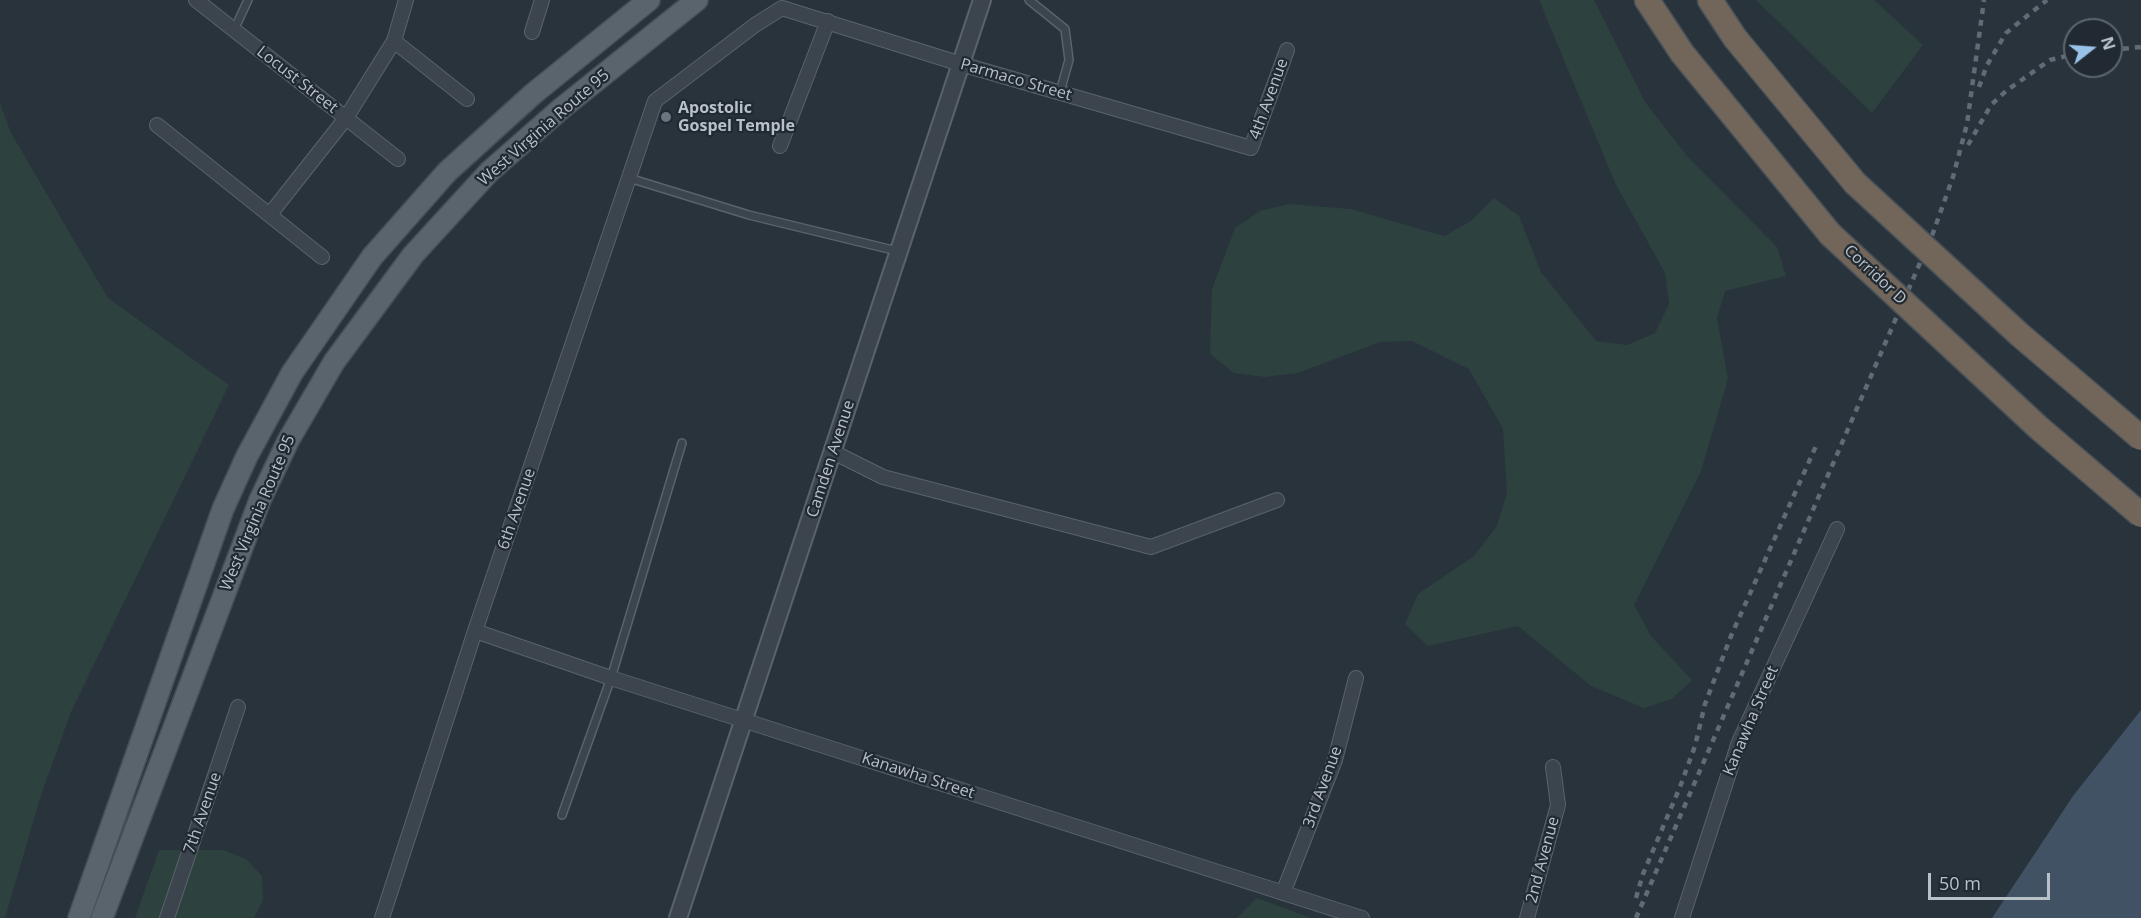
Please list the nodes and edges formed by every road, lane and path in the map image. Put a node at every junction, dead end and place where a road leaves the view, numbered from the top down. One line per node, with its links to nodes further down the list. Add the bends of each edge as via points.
1 (196, 0): 12 (street, Locust Street)
2 (248, 0): 12 (lane)
3 (406, 0): 14 (street)
4 (542, 0): 13 (street)
5 (649, 0): 44 (main road, West Virginia Route 95, via 534,93 447,172 372,258 292,373 223,509)
6 (697, 0): 45 (main road, West Virginia Route 95, via 562,108 483,178 391,282 334,362 293,432 256,509)
7 (982, 0): 16 (street, Camden Avenue)
8 (1029, 0): 17 (lane, via 1065,29 1069,60)
9 (1647, 0): 33 (highway, Corridor D, bridge, via 1683,53 1830,234 2039,428)
10 (1710, 0): 29 (highway, bridge, via 1735,38 1855,183 2020,335)
11 (828, 21): 16 (street, Parmaco Street); 19 (street, Parmaco Street, via 782,8); 22 (street)
12 (234, 30): 20 (street, Locust Street)
13 (532, 32)
14 (394, 41): 18 (street); 20 (street)
15 (1287, 50): 23 (street, 4th Avenue)
16 (961, 64): 17 (street, Parmaco Street); 27 (street, Camden Avenue)
17 (1060, 92): 23 (street, Parmaco Street)
18 (467, 99)
19 (655, 101): 25 (street, 6th Avenue)
20 (346, 118): 24 (street, Locust Street); 26 (street)
21 (157, 125): 26 (street)
22 (780, 146)
23 (1251, 148)
24 (398, 159)
25 (628, 178): 27 (lane, via 749,215); 35 (street, 6th Avenue)
26 (271, 213): 28 (street)
27 (900, 251): 31 (street, Camden Avenue)
28 (322, 257)
29 (2141, 438)
30 (682, 442): 36 (lane)
31 (833, 452): 32 (street, via 883,477 1151,547); 39 (street, Camden Avenue)
32 (1277, 500)
33 (2141, 515)
34 (1837, 529): 50 (street, Kanawha Street, via 1739,742)
35 (475, 631): 36 (street, Kanawha Street); 43 (street, 6th Avenue)
36 (611, 678): 39 (street, Kanawha Street); 41 (lane)
37 (1356, 678): 42 (street, 3rd Avenue, via 1335,760)
38 (238, 707): 46 (street, 7th Avenue)
39 (744, 721): 42 (street, Kanawha Street); 47 (street, Camden Avenue)
40 (1553, 767): 49 (street, 2nd Avenue, via 1558,805)
41 (562, 815)
42 (1283, 893): 48 (street, Kanawha Street)
43 (384, 917)
44 (79, 918)
45 (102, 918)
46 (167, 918)
47 (678, 918)
48 (1362, 918)
49 (1527, 918)
50 (1682, 918)

